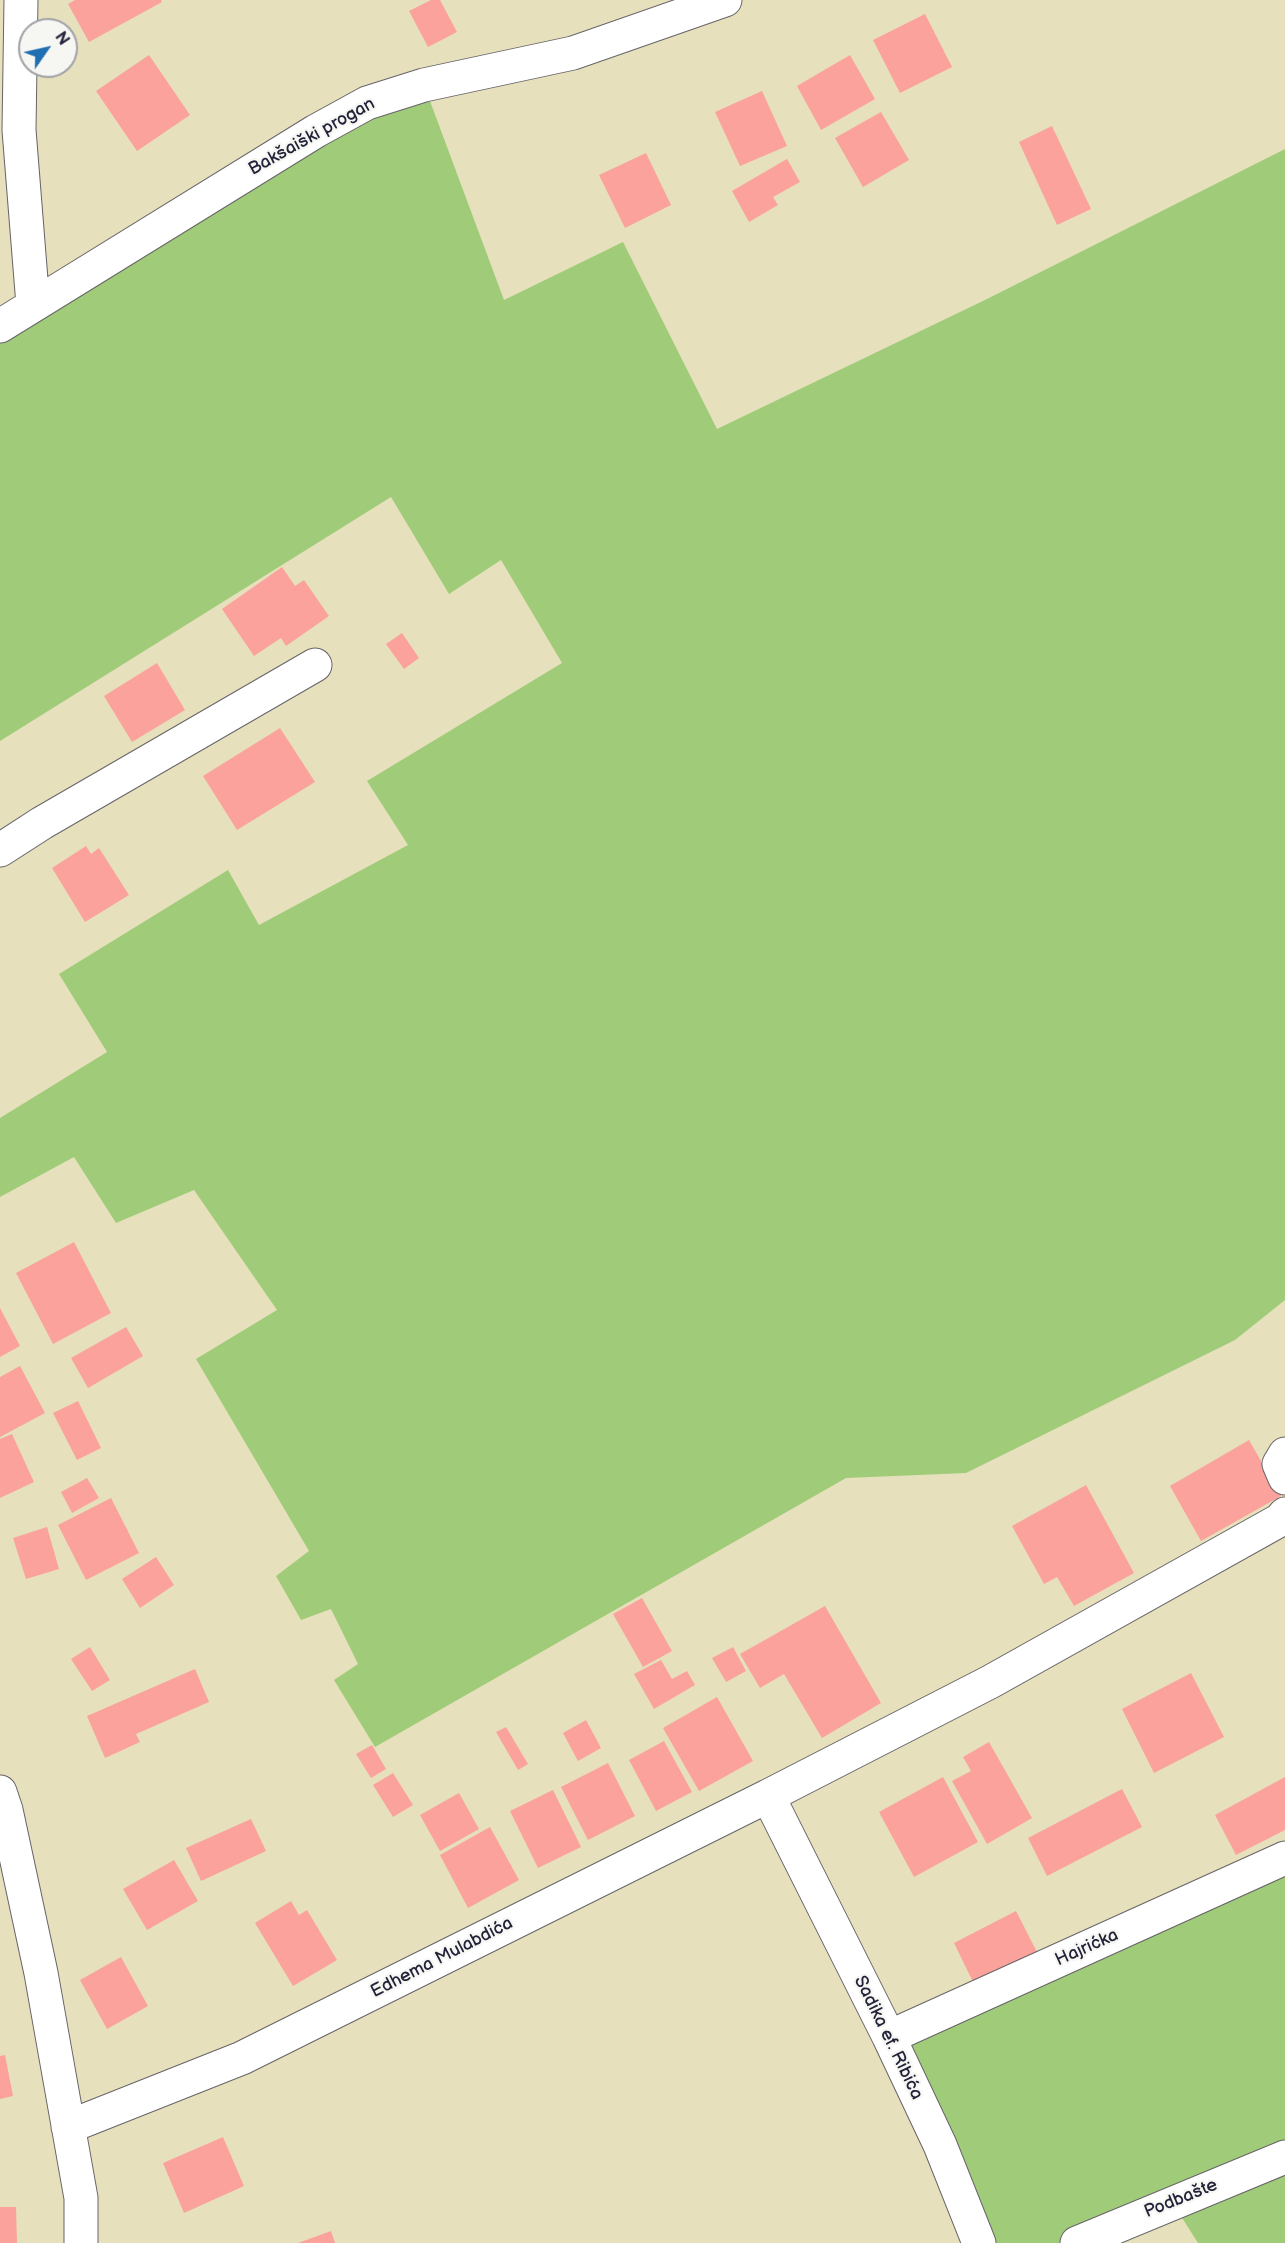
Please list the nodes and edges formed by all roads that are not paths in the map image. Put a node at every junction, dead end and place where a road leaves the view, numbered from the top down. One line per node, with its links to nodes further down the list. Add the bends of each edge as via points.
1 (21, 0): 3 (street, via 19,130)
2 (721, 1): 3 (street, Bakšaiški progan, via 573,53 424,85 368,103)
3 (33, 305): 4 (street, Bakšaiški progan)
4 (0, 326)
5 (315, 665): 6 (street)
6 (0, 850)
7 (1285, 1454): 8 (street, via 1279,1464)
8 (1285, 1478)
9 (1285, 1514): 11 (street, Edhema Mulabdića, via 990,1682)
10 (0, 1792): 14 (street, via 41,1973)
11 (768, 1796): 13 (street, Sadika ef. Ribića); 14 (street, Edhema Mulabdića, via 243,2058)
12 (1285, 1858): 13 (street, Hajrićka)
13 (889, 2037): 17 (street, Sadika ef. Ribića, via 940,2145)
14 (68, 2127): 16 (street, via 81,2198)
15 (1285, 2157): 18 (street, Podbašte)
16 (81, 2243)
17 (979, 2243)
18 (1077, 2243)

